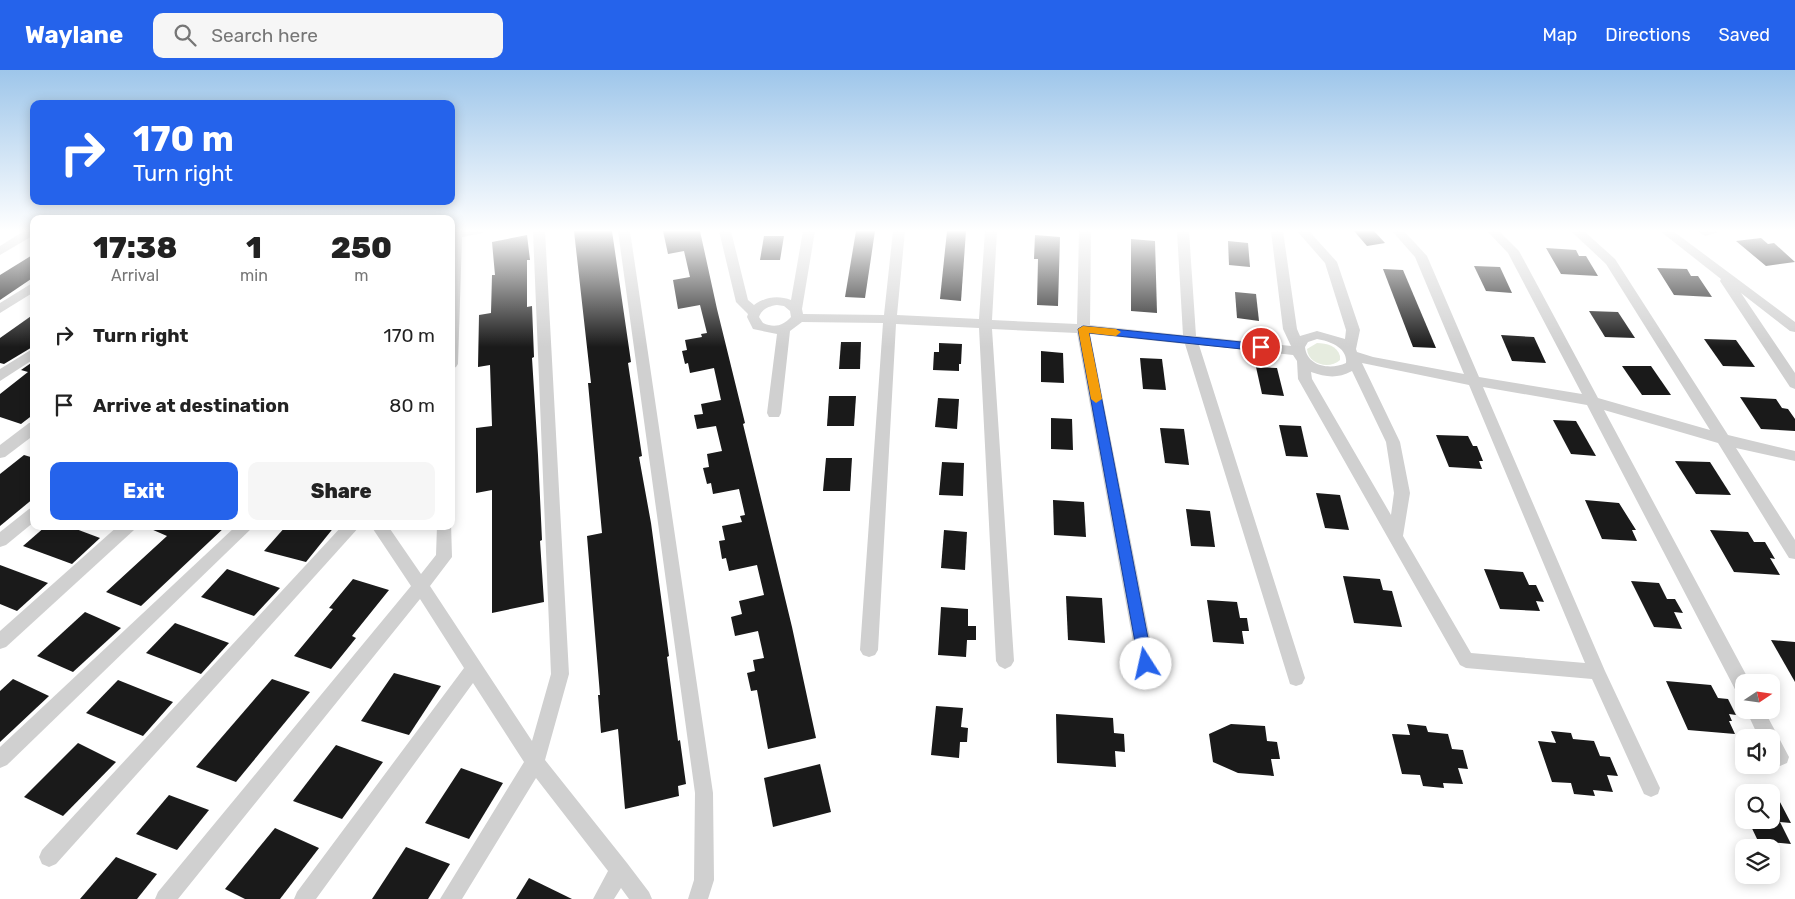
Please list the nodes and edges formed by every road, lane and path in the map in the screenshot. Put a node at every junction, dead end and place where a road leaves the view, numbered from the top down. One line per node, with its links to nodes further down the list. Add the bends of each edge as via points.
1 (541, 270): 57 (street, via 560,674)
2 (629, 270): 66 (street, via 704,794 704,880)
3 (734, 270): 18 (street, via 742,302)
4 (803, 270): 19 (street)
5 (895, 270): 20 (street)
6 (989, 270): 21 (street)
7 (1084, 270): 24 (street)
8 (1186, 270): 25 (street)
9 (1282, 270): 26 (street, via 1290,329)
10 (1333, 270): 28 (street, via 1353,330)
11 (1427, 270): 30 (street)
12 (1523, 270): 32 (street)
13 (1616, 270): 35 (street)
14 (1716, 270): 15 (street)
15 (1719, 272): 22 (street); 31 (street)
16 (30, 289): 17 (street)
17 (0, 309)
18 (754, 312): 19 (street, via 775,301 788,303); 23 (street, via 754,322 763,329)
19 (797, 314): 20 (street); 23 (street, via 790,326)
20 (890, 319): 21 (street); 49 (street)
21 (986, 323): 24 (street); 50 (street)
22 (1795, 328)
23 (784, 329): 33 (street)
24 (1083, 329): 25 (street); 51 (street)
25 (1190, 339): 26 (street); 55 (street)
26 (1299, 352): 28 (street, via 1309,336 1326,336 1343,343); 28 (street, via 1310,367 1329,373 1346,371 1352,366); 44 (street, via 1305,379)
27 (30, 355): 29 (street)
28 (1352, 355): 30 (street); 44 (street, via 1393,442 1402,493)
29 (0, 376)
30 (1474, 381): 32 (street); 53 (street)
31 (1795, 384)
32 (1592, 401): 35 (street); 54 (street)
33 (774, 412)
34 (30, 430): 36 (street)
35 (1725, 440): 37 (street); 46 (street)
36 (0, 453)
37 (1795, 456)
38 (30, 516): 45 (street)
39 (125, 530): 48 (street)
40 (242, 530): 56 (street)
41 (348, 530): 59 (street)
42 (382, 530): 47 (street)
43 (445, 530): 47 (street, via 444,557)
44 (1395, 537): 53 (street, via 1466,660)
45 (0, 541)
46 (1795, 553)
47 (422, 587): 52 (street); 61 (street)
48 (0, 642)
49 (868, 650)
50 (1005, 661)
51 (1146, 664)
52 (474, 668): 57 (street); 62 (street)
53 (1597, 672): 58 (street)
54 (1736, 674)
55 (1296, 678)
56 (0, 760)
57 (535, 762): 60 (street); 63 (street)
58 (1651, 788)
59 (50, 857)
60 (620, 870): 64 (street); 65 (street)
61 (164, 899)
62 (304, 899)
63 (450, 899)
64 (603, 899)
65 (642, 899)
66 (698, 899)

